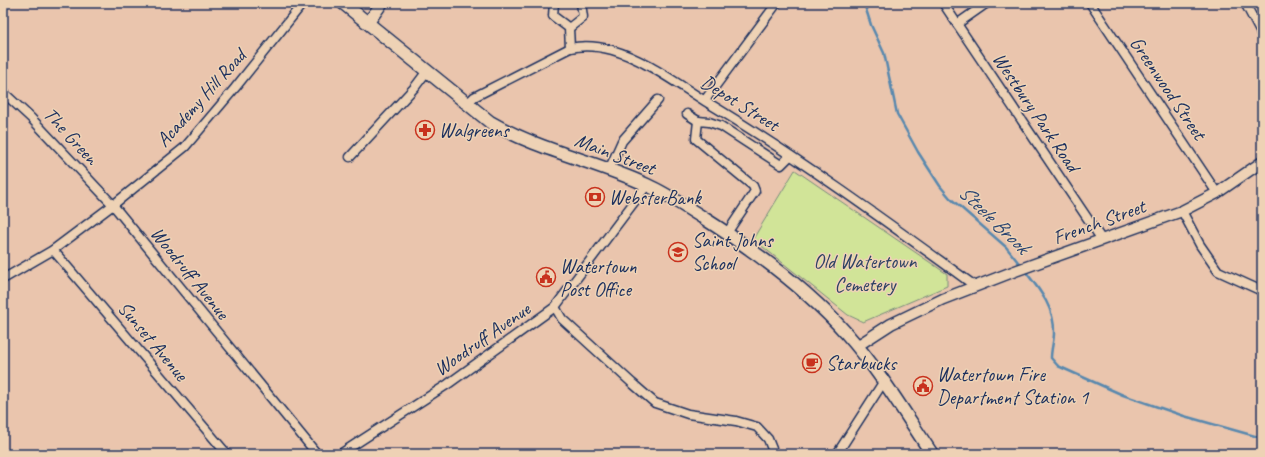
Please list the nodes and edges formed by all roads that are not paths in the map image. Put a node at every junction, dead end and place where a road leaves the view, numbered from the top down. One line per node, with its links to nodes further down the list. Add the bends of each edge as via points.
1 (303, 3): 29 (street, Academy Hill Road, via 185,148)
2 (343, 3): 11 (main road, Main Street)
3 (382, 3): 11 (main road)
4 (554, 3): 13 (street, via 554,16)
5 (581, 3): 13 (street, via 583,17)
6 (777, 3): 19 (street)
7 (943, 3): 12 (street, Westbury Park Road)
8 (987, 3): 12 (street)
9 (1090, 3): 28 (street, Greenwood Street)
10 (1245, 3): 14 (street)
11 (368, 23): 16 (main road, Main Street)
12 (957, 24): 32 (street, Westbury Park Road)
13 (569, 28): 15 (street)
14 (1262, 36)
15 (570, 48): 19 (street, Depot Street, via 596,46 634,58); 20 (street, Depot Street, via 474,97)
16 (427, 71): 20 (main road, Main Street); 23 (street)
17 (3, 92): 29 (street, The Green)
18 (658, 100): 26 (street, via 622,141)
19 (705, 100): 24 (street, Depot Street)
20 (467, 104): 26 (main road, Main Street, via 505,131 539,146)
21 (687, 114): 22 (street)
22 (698, 122): 24 (street, via 721,126 781,165); 31 (street, via 696,139 755,188)
23 (350, 156)
24 (790, 156): 35 (street, Depot Street)
25 (1262, 162): 28 (street, French Street)
26 (609, 170): 27 (main road, Main Street)
27 (647, 185): 31 (main road, Main Street); 37 (street, Woodruff Avenue)
28 (1217, 193): 30 (street, French Street)
29 (113, 205): 33 (street, Academy Hill Road); 41 (street, Woodruff Avenue)
30 (1182, 211): 32 (street, French Street); 36 (street, via 1200,245 1218,271)
31 (727, 233): 38 (main road, Main Street, via 808,295)
32 (1102, 240): 35 (street, French Street)
33 (53, 250): 34 (street, Academy Hill Road); 40 (street, Sunset Avenue)
34 (3, 278)
35 (975, 286): 38 (street, French Street, via 905,317)
36 (1262, 291)
37 (555, 307): 42 (street, Woodruff Avenue, via 448,384); 43 (street, via 562,319 655,403 688,414 736,421 757,427 768,438)
38 (856, 346): 39 (main road, Main Street)
39 (884, 381): 44 (street); 45 (main road, Main Street)
40 (227, 454)
41 (318, 454)
42 (340, 454)
43 (774, 454)
44 (837, 454)
45 (932, 454)

